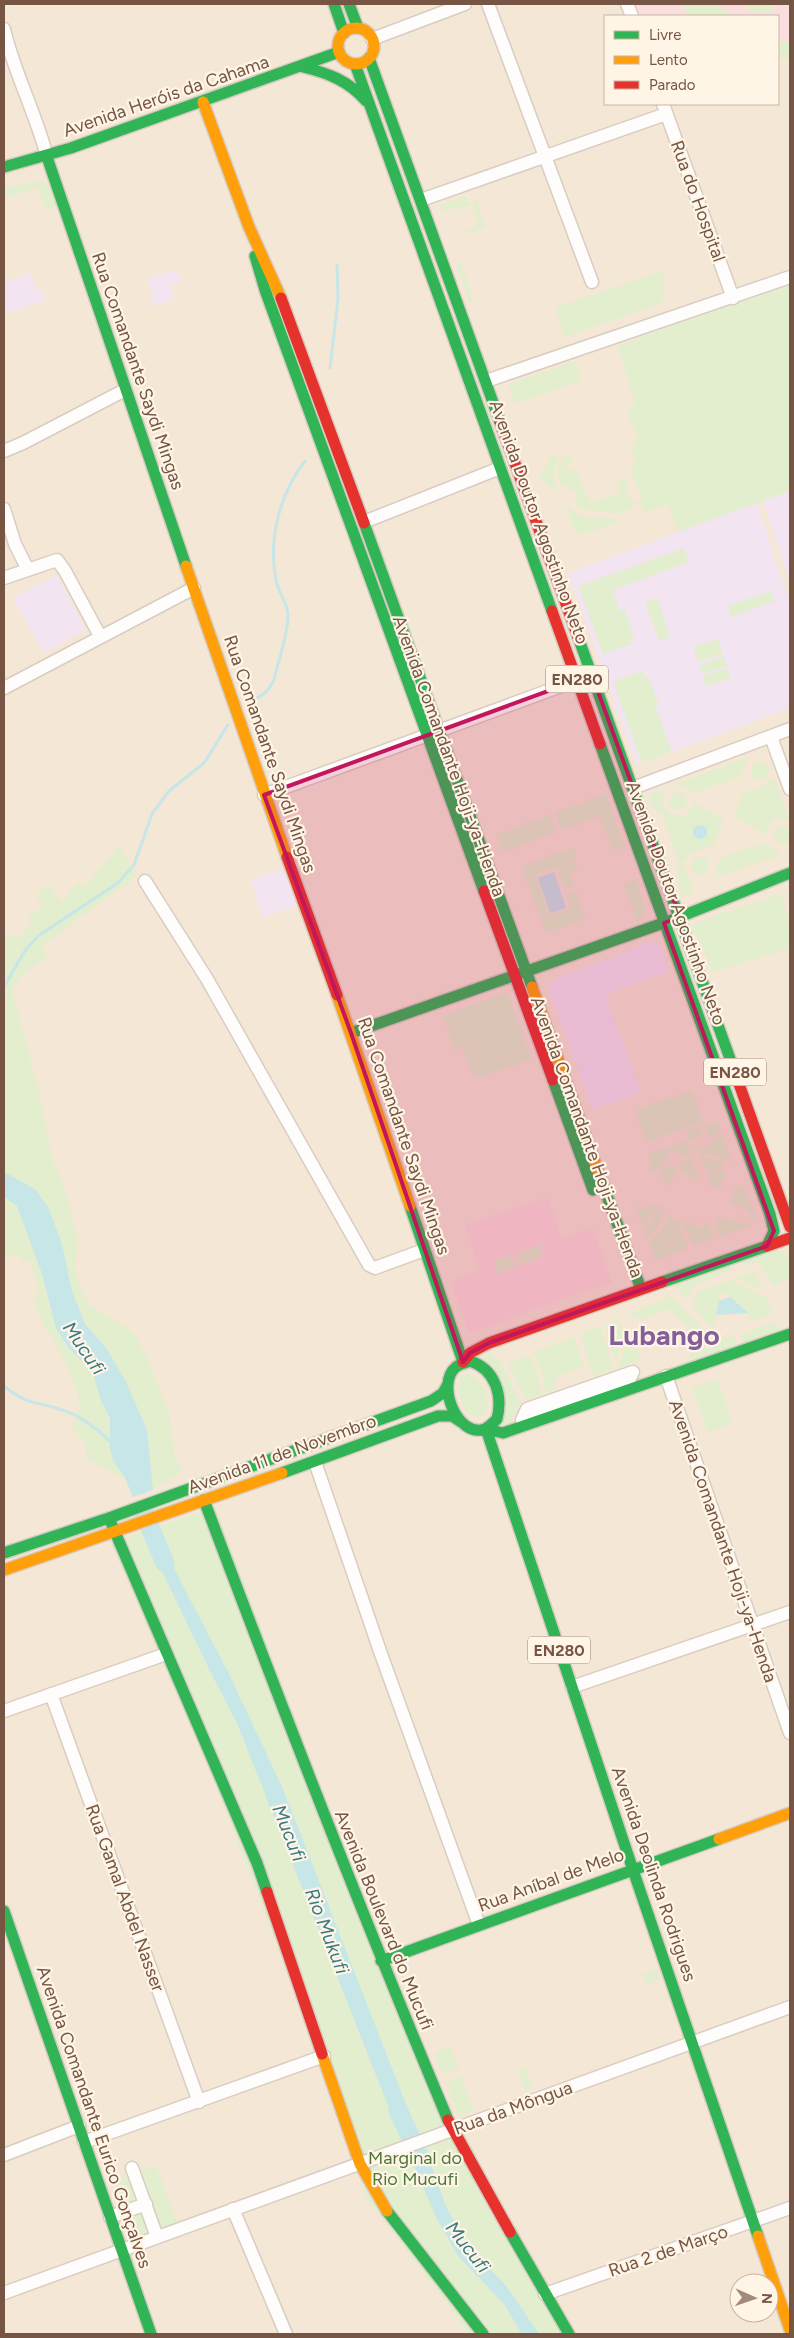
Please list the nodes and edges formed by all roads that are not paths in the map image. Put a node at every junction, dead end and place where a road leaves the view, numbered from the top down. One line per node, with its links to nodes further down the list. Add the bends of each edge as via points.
1 (334, 4): 7 (street)
2 (349, 4): 5 (street)
3 (465, 4): 8 (street)
4 (488, 4): 18 (street)
5 (358, 28): 7 (street); 8 (street)
6 (4, 29): 9 (street)
7 (344, 32): 10 (street, via 338,42)
8 (372, 39): 11 (street, via 373,49)
9 (6, 48): 17 (street, via 41,133)
10 (339, 52): 12 (street, via 345,61); 13 (street, Avenida Heróis da Cahama)
11 (369, 58): 12 (street); 20 (street, Avenida Doutor Agostinho Neto / EN280)
12 (355, 64): 16 (street, Avenida Doutor Agostinho Neto / EN280)
13 (303, 67): 14 (street, Avenida Heróis da Cahama); 16 (street, via 327,72 346,81 359,91)
14 (202, 102): 17 (street, Avenida Heróis da Cahama); 21 (street, Avenida Comandante Hoji-ya-Henda)
15 (664, 109): 18 (street); 24 (street, Rua do Hospital)
16 (373, 113): 28 (street, Avenida Doutor Agostinho Neto / EN280)
17 (47, 157): 19 (street, Avenida Heróis da Cahama); 26 (street, Rua Comandante Saydi Mingas)
18 (545, 157): 20 (street); 23 (street)
19 (4, 167)
20 (420, 200): 25 (street, Avenida Doutor Agostinho Neto / EN280)
21 (249, 227): 30 (street, Avenida Comandante Hoji-ya-Henda, via 276,285); 40 (street, Avenida Comandante Hoji-ya-Henda, via 265,290)
22 (790, 277): 24 (street)
23 (592, 282)
24 (733, 298): 25 (street)
25 (486, 381): 35 (street, Avenida Doutor Agostinho Neto / EN280)
26 (125, 390): 27 (street); 33 (street, Rua Comandante Saydi Mingas)
27 (4, 451)
28 (500, 468): 30 (street); 36 (street, Avenida Doutor Agostinho Neto / EN280)
29 (4, 509): 31 (street, via 15,544)
30 (364, 522): 39 (street, Avenida Comandante Hoji-ya-Henda)
31 (28, 570): 32 (street); 34 (street, via 53,560 60,562)
32 (4, 578)
33 (194, 588): 34 (street); 44 (street, Rua Comandante Saydi Mingas)
34 (100, 636): 37 (street)
35 (592, 675): 36 (street); 42 (street, Avenida Doutor Agostinho Neto / EN280)
36 (578, 680): 39 (street); 48 (street, Avenida Doutor Agostinho Neto / EN280)
37 (4, 688)
38 (790, 729): 41 (street)
39 (440, 730): 40 (street); 49 (street, Avenida Comandante Hoji-ya-Henda)
40 (428, 735): 44 (street); 50 (street, Avenida Comandante Hoji-ya-Henda)
41 (771, 737): 42 (street); 43 (street)
42 (633, 788): 47 (street, Avenida Doutor Agostinho Neto / EN280)
43 (790, 789)
44 (264, 795): 51 (street, Rua Comandante Saydi Mingas)
45 (790, 873): 47 (street)
46 (145, 881): 55 (street, via 241,1037 369,1265 375,1268)
47 (680, 917): 48 (street); 52 (street, Avenida Doutor Agostinho Neto / EN280)
48 (664, 922): 49 (street); 54 (street, Avenida Doutor Agostinho Neto / EN280, via 770,1214 774,1231)
49 (527, 971): 50 (street); 56 (street, Avenida Comandante Hoji-ya-Henda)
50 (514, 975): 51 (street); 56 (street, Avenida Comandante Hoji-ya-Henda)
51 (351, 1033): 55 (street, Rua Comandante Saydi Mingas)
52 (790, 1228)
53 (790, 1238): 54 (street)
54 (767, 1246): 56 (street)
55 (424, 1250): 58 (street, Rua Comandante Saydi Mingas)
56 (636, 1291): 58 (street, via 489,1343 470,1353)
57 (790, 1334): 60 (street)
58 (463, 1362): 61 (street, via 452,1371); 63 (street, via 482,1365 496,1389 499,1413 493,1425)
59 (633, 1372): 59 (street, via 628,1382 522,1420 528,1409)
60 (666, 1376): 63 (street, via 502,1433); 71 (street, Avenida Comandante Hoji-ya-Henda)
61 (448, 1384): 62 (street, via 450,1404); 66 (street, Avenida 11 de Novembro, via 443,1394 432,1401)
62 (461, 1422): 63 (street, via 473,1430); 64 (street, Avenida 11 de Novembro, via 452,1416 438,1416)
63 (486, 1429): 73 (street, Avenida Deolinda Rodrigues / EN280)
64 (315, 1462): 65 (street, Avenida 11 de Novembro); 80 (street)
65 (204, 1500): 67 (street, Avenida 11 de Novembro); 81 (street, Avenida Boulevard do Mucufi)
66 (109, 1518): 67 (street); 68 (street, Avenida 11 de Novembro)
67 (114, 1532): 69 (street, Avenida 11 de Novembro); 72 (street)
68 (4, 1553)
69 (4, 1570)
70 (790, 1612): 71 (street)
71 (752, 1625): 73 (street); 76 (street, Avenida Comandante Hoji-ya-Henda)
72 (166, 1654): 74 (street); 84 (street, via 257,1862)
73 (572, 1687): 78 (street, Avenida Deolinda Rodrigues / EN280)
74 (51, 1694): 75 (street); 85 (street, Rua Gamal Abdel Nasser)
75 (4, 1711)
76 (790, 1733)
77 (790, 1813): 78 (street, Rua Aníbal de Melo)
78 (633, 1870): 80 (street, Rua Aníbal de Melo); 83 (street, Avenida Deolinda Rodrigues)
79 (4, 1911): 86 (street, Avenida Comandante Eurico Gonçalves)
80 (479, 1925): 81 (street, Rua Aníbal de Melo)
81 (381, 1961): 87 (street, Avenida Boulevard do Mucufi)
82 (790, 2007): 83 (street, Rua da Môngua)
83 (692, 2042): 87 (street, Rua da Môngua); 96 (street, Avenida Deolinda Rodrigues)
84 (324, 2056): 85 (street); 90 (street)
85 (198, 2102): 88 (street)
86 (78, 2126): 88 (street, Avenida Comandante Eurico Gonçalves); 89 (street)
87 (452, 2130): 90 (street, Rua da Môngua); 100 (street, Avenida Boulevard do Mucufi)
88 (84, 2142): 95 (street, Avenida Comandante Eurico Gonçalves)
89 (4, 2155)
90 (360, 2164): 94 (street, Rua da Môngua); 104 (street, via 382,2206)
91 (132, 2168): 92 (street)
92 (146, 2204): 95 (street); 97 (street)
93 (790, 2208): 96 (street, Rua 2 de Março)
94 (233, 2209): 97 (street, Rua da Môngua); 103 (street)
95 (110, 2217): 98 (street, Avenida Comandante Eurico Gonçalves)
96 (753, 2221): 100 (street, Rua 2 de Março); 101 (street, Avenida Deolinda Rodrigues)
97 (158, 2237): 98 (street, Rua da Môngua)
98 (122, 2250): 99 (street, Rua da Môngua); 102 (street, Avenida Comandante Eurico Gonçalves)
99 (4, 2293)
100 (545, 2294): 105 (street, Avenida Boulevard do Mucufi)
101 (790, 2330)
102 (151, 2334)
103 (286, 2334)
104 (483, 2334)
105 (569, 2334)

